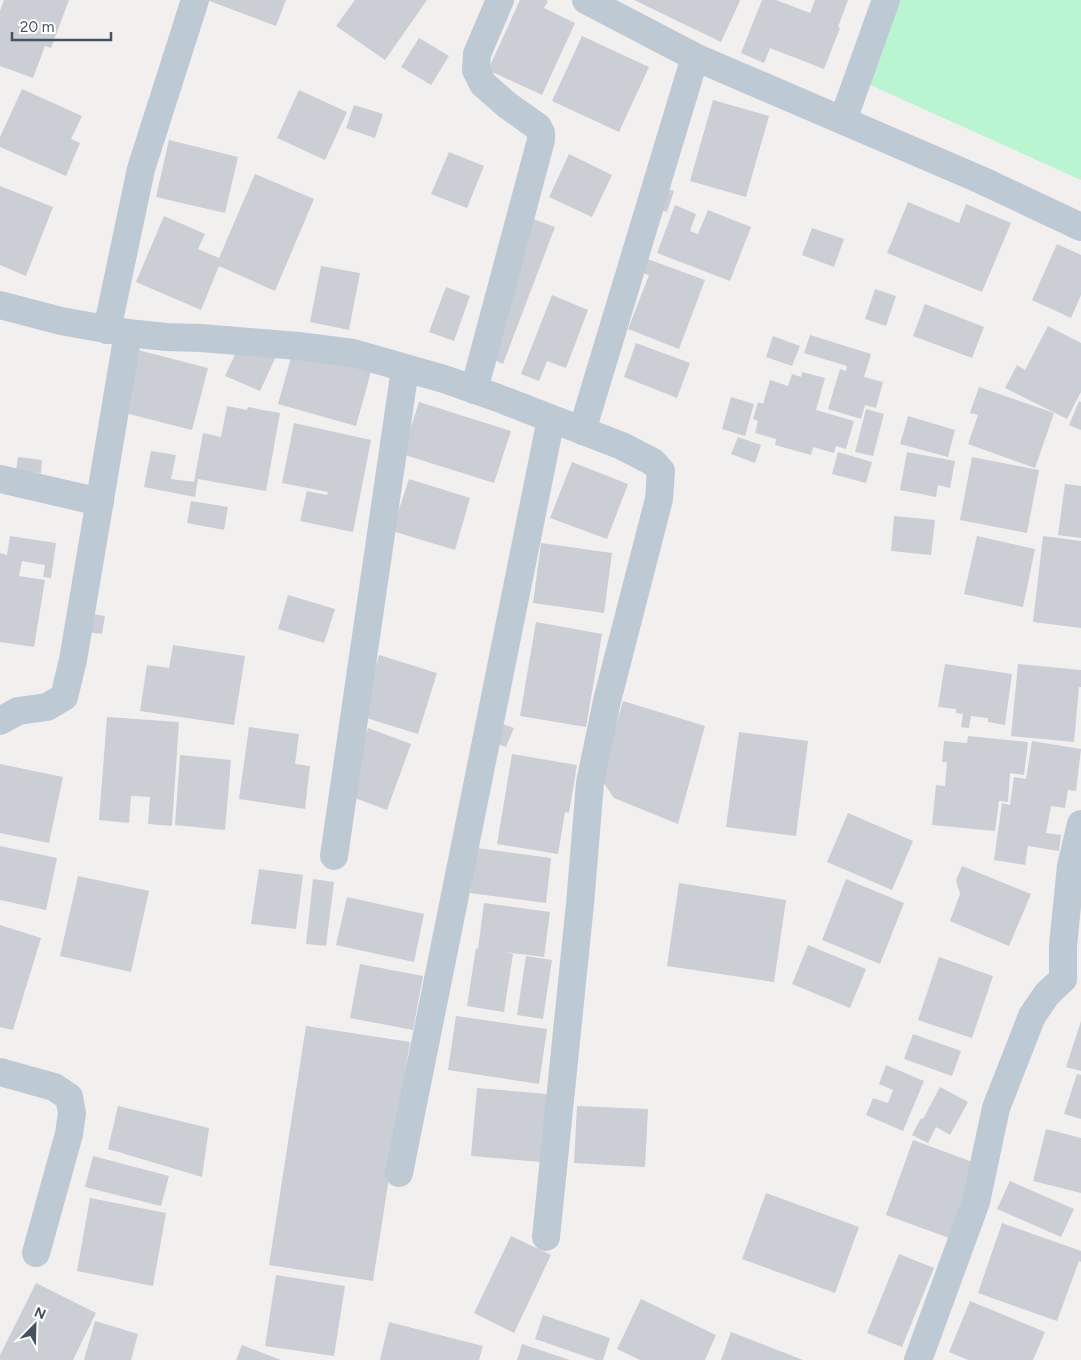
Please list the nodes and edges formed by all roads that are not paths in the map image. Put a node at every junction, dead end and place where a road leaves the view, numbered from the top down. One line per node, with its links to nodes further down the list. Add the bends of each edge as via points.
1 (195, 0): 10 (street, via 141,169)
2 (500, 0): 12 (street, via 477,54 476,70 484,84 538,128 541,140)
3 (586, 0): 5 (street)
4 (886, 0): 7 (street)
5 (613, 6): 6 (street)
6 (696, 57): 7 (street); 14 (street)
7 (842, 120): 8 (street)
8 (1081, 227)
9 (0, 305): 10 (street)
10 (117, 331): 11 (street, via 166,338 308,347 353,353); 16 (street)
11 (405, 369): 12 (street); 19 (street)
12 (474, 390): 13 (street)
13 (551, 419): 14 (street); 21 (street)
14 (582, 431): 22 (street, via 641,455 654,462 661,471 659,499 607,702 590,783)
15 (0, 479): 16 (street)
16 (100, 502): 17 (street, via 74,660 64,697 47,706 18,711)
17 (0, 721)
18 (1081, 824): 24 (street, via 1071,866 1063,979 1047,994 1032,1016 996,1108 976,1202)
19 (334, 856)
20 (0, 1072): 23 (street, via 54,1087 69,1096 72,1113 69,1134)
21 (399, 1173)
22 (546, 1237)
23 (36, 1253)
24 (918, 1360)

